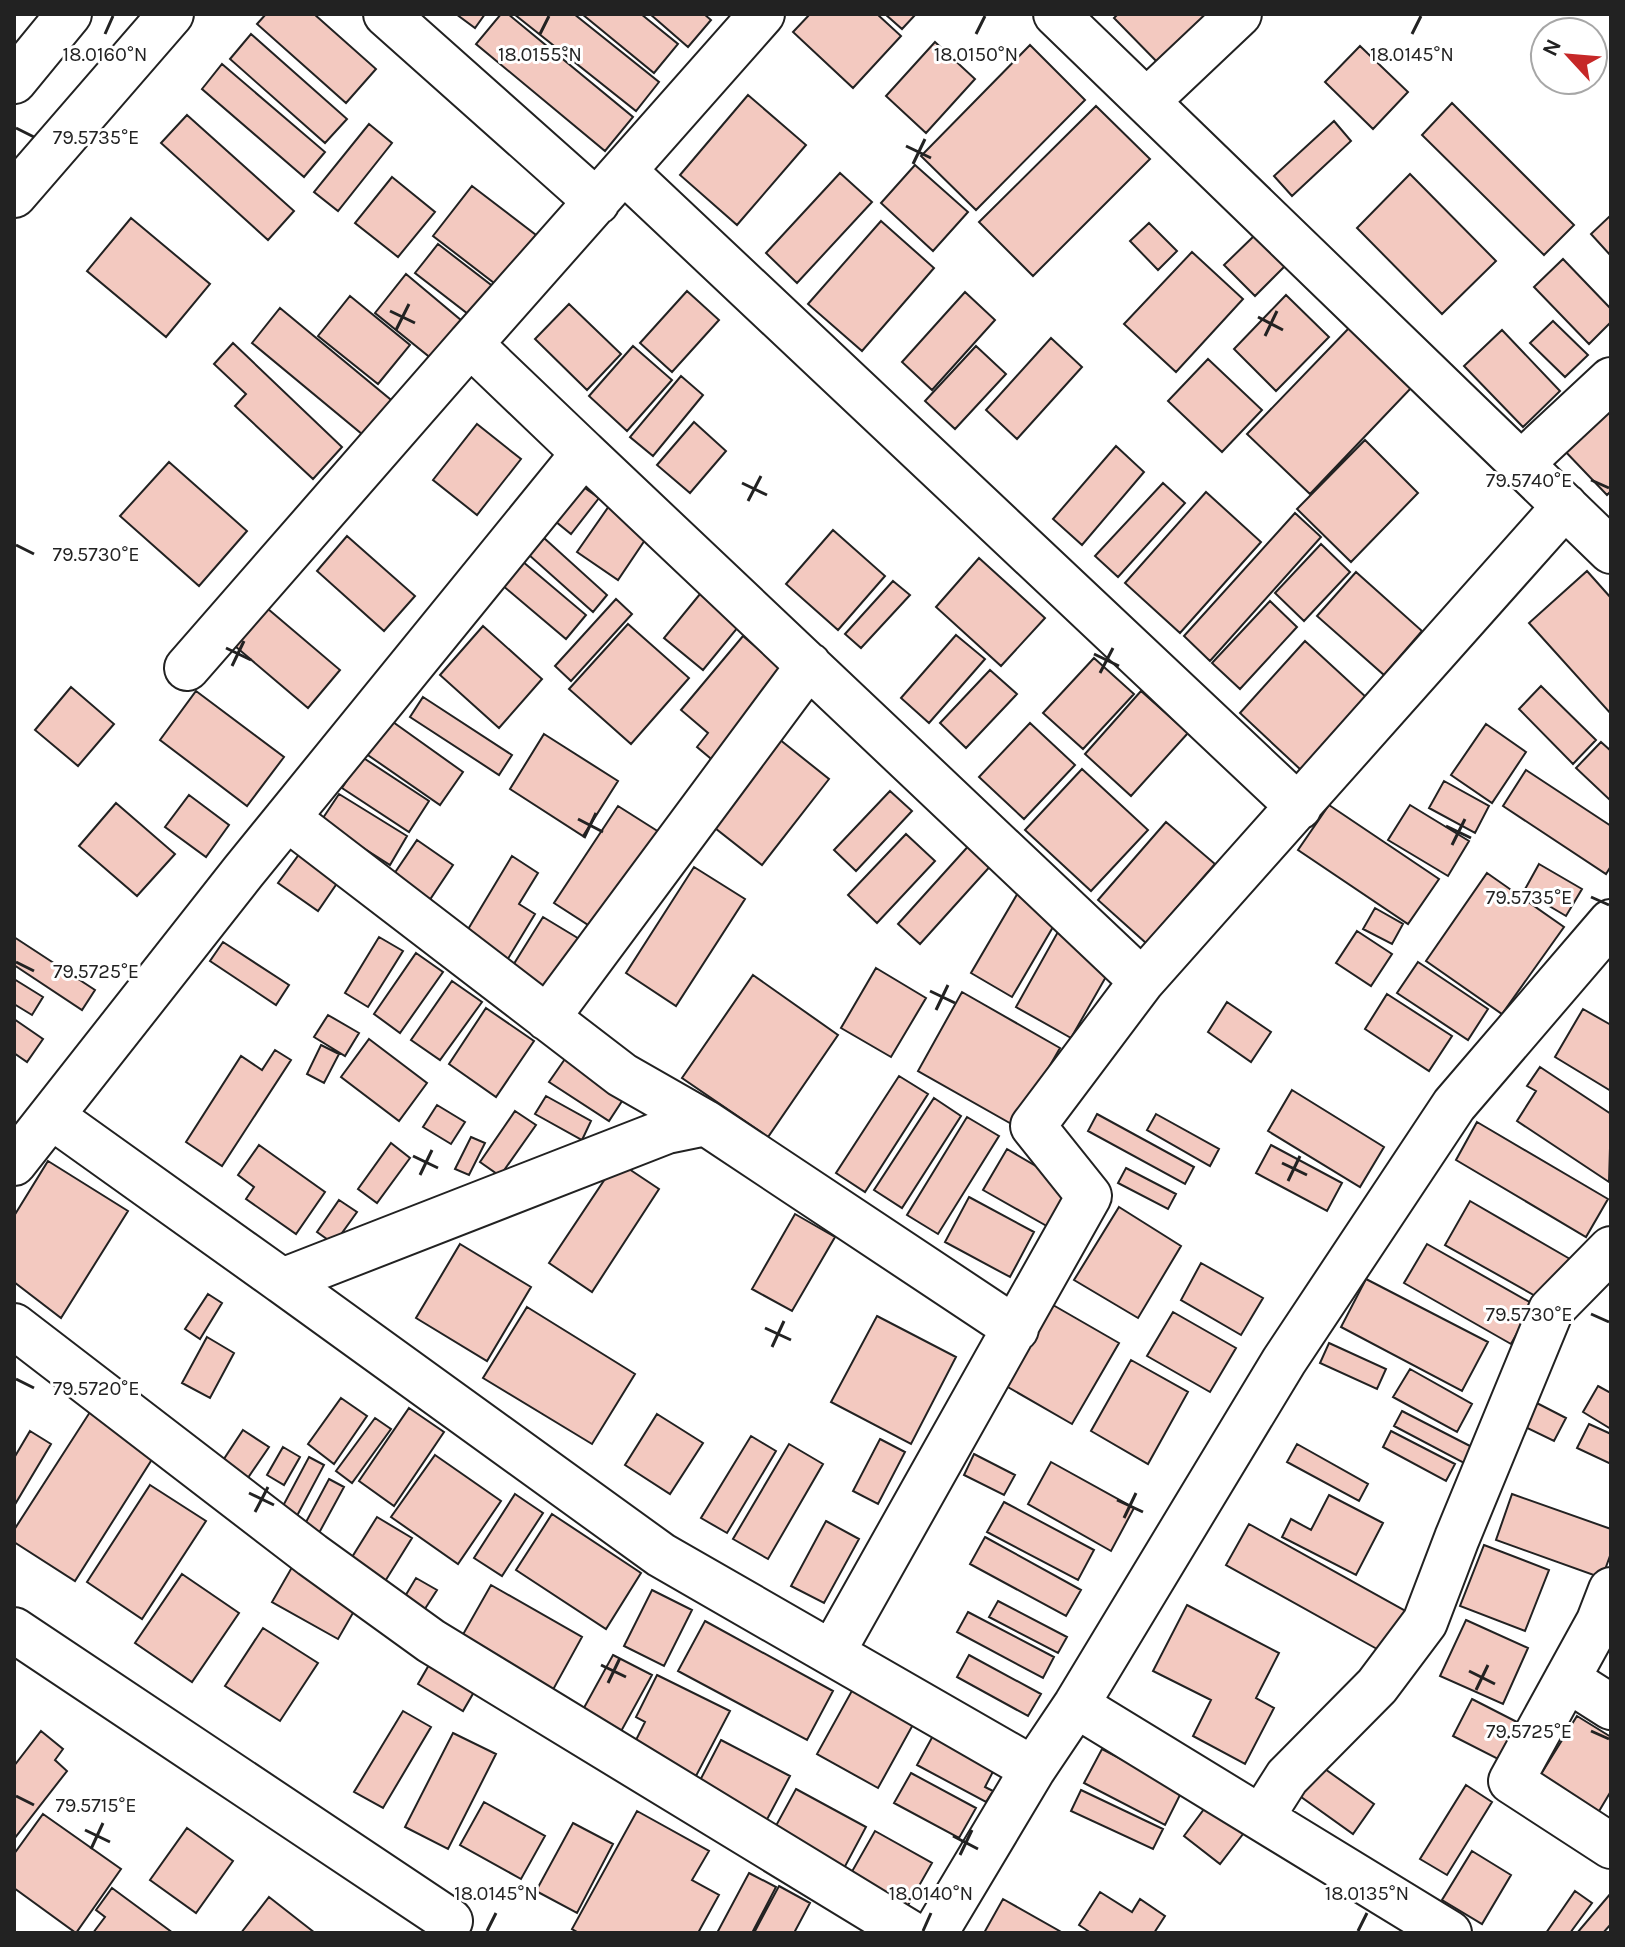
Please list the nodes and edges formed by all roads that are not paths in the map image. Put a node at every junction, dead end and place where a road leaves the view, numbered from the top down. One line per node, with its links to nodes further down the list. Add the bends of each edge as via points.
1 (69, 14): 7 (street)
2 (171, 14): 10 (street)
3 (386, 14): 9 (street)
4 (762, 14): 9 (street)
5 (1056, 14): 8 (street)
6 (1239, 14): 8 (street)
7 (14, 81)
8 (1147, 101): 14 (street)
9 (611, 187): 11 (street); 19 (street)
10 (14, 195)
11 (470, 344): 13 (street); 18 (street)
12 (1611, 380): 14 (street)
13 (584, 453): 17 (street); 20 (street)
14 (1522, 463): 15 (street)
15 (1565, 506): 16 (street); 19 (street)
16 (1611, 551)
17 (809, 665): 22 (street); 23 (street)
18 (187, 668)
19 (1299, 807): 22 (street)
20 (287, 818): 23 (street); 24 (street)
21 (1611, 922): 35 (street, via 1454,1105 1284,1361)
22 (1142, 981): 30 (street, via 1033,1126 1089,1196)
23 (547, 1018): 25 (street, via 622,1075)
24 (51, 1116): 26 (street); 28 (street)
25 (706, 1123): 28 (street, via 667,1131); 30 (street)
26 (14, 1163)
27 (1611, 1249): 38 (street, via 1551,1310 1425,1622 1377,1686 1287,1777)
28 (282, 1281): 33 (street, via 661,1555)
29 (14, 1326): 41 (street, via 431,1641)
30 (1016, 1329): 33 (street)
31 (1611, 1590): 34 (street)
32 (14, 1630): 40 (street)
33 (832, 1653): 37 (street)
34 (1567, 1679): 36 (street); 39 (street, via 1511,1781)
35 (1076, 1705): 37 (street); 38 (street)
36 (1611, 1707)
37 (1033, 1769): 42 (street)
38 (1261, 1818): 43 (street)
39 (1611, 1846)
40 (455, 1929)
41 (910, 1933)
42 (935, 1933)
43 (1449, 1933)

